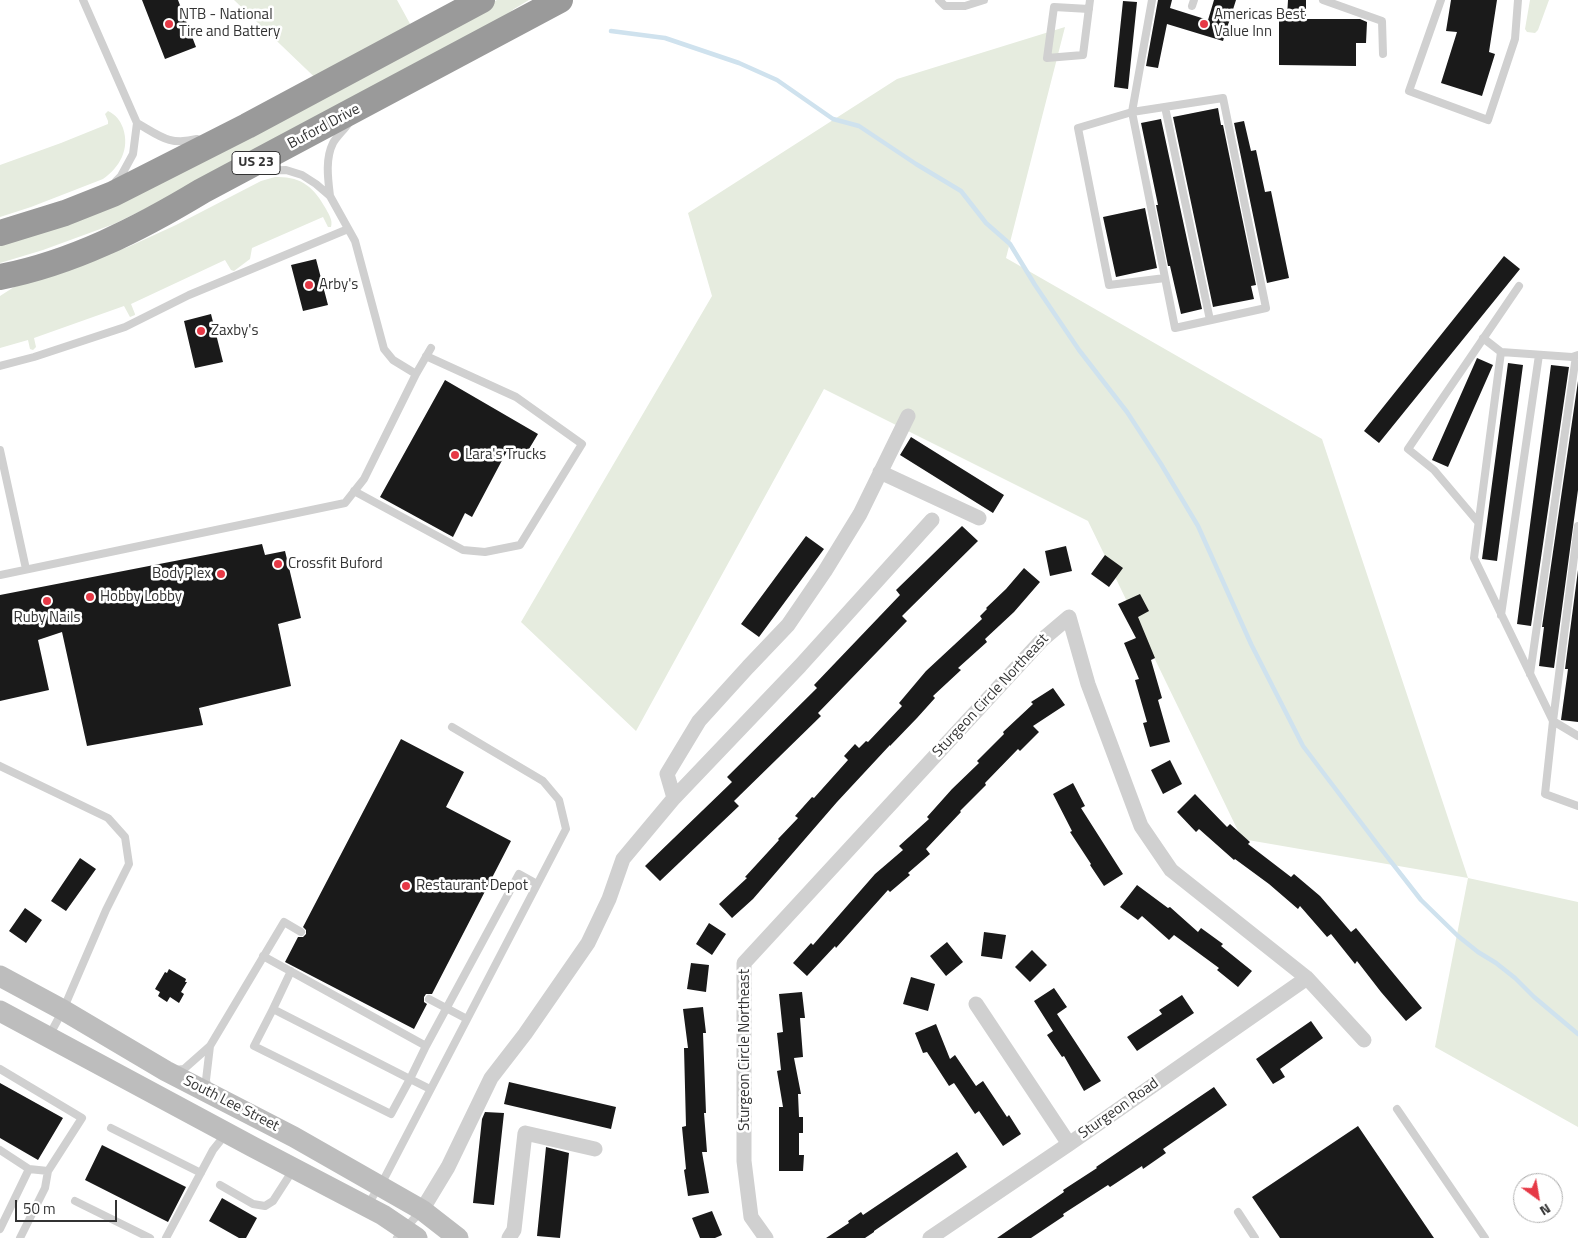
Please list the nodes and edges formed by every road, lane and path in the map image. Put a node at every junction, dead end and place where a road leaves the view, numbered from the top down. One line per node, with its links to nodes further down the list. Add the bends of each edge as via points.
1 (83, 0): 16 (lane)
2 (482, 0): 17 (highway, US 23)
3 (560, 0): 14 (highway, Buford Drive / US 23)
4 (939, 0): 5 (lane, via 945,6 965,6)
5 (984, 0)
6 (1090, 0): 11 (lane)
7 (1152, 0): 15 (lane)
8 (1323, 0): 12 (lane, via 1382,20)
9 (1441, 0): 10 (lane, via 1409,91 1488,120 1515,39)
10 (1518, 0)
11 (1089, 9): 11 (lane, via 1083,55 1048,58 1054,7)
12 (1383, 54)
13 (1165, 107): 15 (lane); 26 (lane); 26 (lane, via 1222,98 1266,308)
14 (356, 110): 18 (highway, Buford Drive / US 23); 19 (lane, via 333,142 328,171)
15 (1132, 112): 24 (lane); 24 (lane, via 1078,128 1109,285)
16 (137, 123): 17 (lane, via 170,142 187,142); 20 (lane, via 132,154 121,176)
17 (247, 126): 20 (highway, US 23, via 114,194)
18 (239, 172): 19 (lane, via 286,170 302,175); 23 (highway, Buford Drive / US 23, via 129,232)
19 (330, 196): 21 (lane)
20 (92, 202): 22 (highway, US 23)
21 (348, 229): 33 (lane, via 190,295 125,327); 34 (lane, via 355,241 384,349 393,360)
22 (0, 233)
23 (10, 277)
24 (1165, 278): 26 (lane, via 1175,328)
25 (1519, 286): 27 (lane)
26 (1210, 320)
27 (1483, 338): 29 (lane); 41 (lane, via 1408,449 1434,470)
28 (431, 348): 31 (lane)
29 (1501, 352): 30 (lane); 41 (lane)
30 (1539, 355): 32 (lane); 45 (lane)
31 (426, 356): 34 (lane); 38 (lane, via 516,397 582,444 520,545 484,552 463,550)
32 (1577, 356): 46 (lane)
33 (0, 366)
34 (416, 374): 38 (lane, via 364,479)
35 (908, 416): 37 (street)
36 (0, 450): 43 (lane)
37 (880, 472): 39 (street); 51 (street, via 855,522 788,625 699,721 667,774)
38 (354, 491): 43 (lane, via 345,502)
39 (979, 518)
40 (932, 520): 51 (street, via 800,666)
41 (1478, 522): 45 (lane, via 1474,558)
42 (1578, 526): 47 (lane)
43 (26, 570): 44 (lane)
44 (0, 576)
45 (1502, 615): 46 (lane)
46 (1530, 674): 47 (lane)
47 (1553, 721): 49 (lane); 52 (lane, via 1545,794)
48 (452, 727): 53 (lane, via 543,781 559,800 566,829)
49 (1578, 736)
50 (0, 766): 63 (lane, via 108,818 125,837 129,864)
51 (674, 798): 89 (street, via 623,859 588,943 491,1078 448,1167)
52 (1578, 806)
53 (537, 884): 61 (lane, via 519,874); 65 (lane)
54 (301, 932): 55 (lane, via 284,922)
55 (263, 956): 56 (lane); 68 (lane)
56 (290, 971): 62 (lane); 69 (lane)
57 (0, 976): 63 (main road, South Lee Street)
58 (1307, 978): 67 (street, Sturgeon Circle Northeast); 78 (street, Sturgeon Road); 98 (street, Sturgeon Circle Northeast, via 1171,870 1141,826 1088,684 1069,617 1043,638 744,964 744,1161 751,1217)
59 (429, 999): 61 (lane)
60 (976, 1004): 78 (street)
61 (447, 1008): 65 (lane); 69 (lane)
62 (273, 1009): 72 (lane); 72 (lane, via 254,1046 391,1114)
63 (62, 1010): 66 (lane); 71 (main road, South Lee Street)
64 (0, 1011): 66 (main road, South Lee Street)
65 (467, 1019): 73 (lane)
66 (48, 1037): 77 (main road, South Lee Street)
67 (1364, 1040)
68 (210, 1046): 71 (lane, via 184,1068); 74 (lane, via 206,1080)
69 (426, 1046): 72 (lane)
70 (0, 1069): 83 (lane, via 82,1118)
71 (166, 1071): 74 (main road, South Lee Street)
72 (410, 1079): 73 (lane)
73 (430, 1089): 86 (lane)
74 (209, 1093): 86 (main road, South Lee Street)
75 (1397, 1109): 101 (lane)
76 (111, 1128): 84 (lane)
77 (226, 1133): 81 (main road, South Lee Street); 84 (lane)
78 (1069, 1144): 99 (street, Sturgeon Road)
79 (595, 1148): 97 (street, via 525,1133 514,1230)
80 (0, 1150): 82 (lane)
81 (294, 1168): 85 (lane, via 273,1201 265,1206 254,1204); 88 (main road, South Lee Street)
82 (29, 1169): 83 (lane); 91 (lane)
83 (48, 1171): 93 (lane, via 45,1188)
84 (201, 1173): 95 (lane)
85 (220, 1185)
86 (380, 1186): 88 (lane); 89 (main road, South Lee Street)
87 (75, 1201): 94 (lane)
88 (367, 1207): 92 (main road, South Lee Street, via 383,1215)
89 (422, 1210): 92 (lane); 96 (main road, South Lee Street)
90 (1238, 1212): 100 (lane)
91 (0, 1229)
92 (407, 1235)
93 (20, 1238)
94 (150, 1238)
95 (166, 1238)
96 (458, 1238)
97 (509, 1238)
98 (766, 1238)
99 (930, 1238)
100 (1255, 1238)
101 (1484, 1238)

